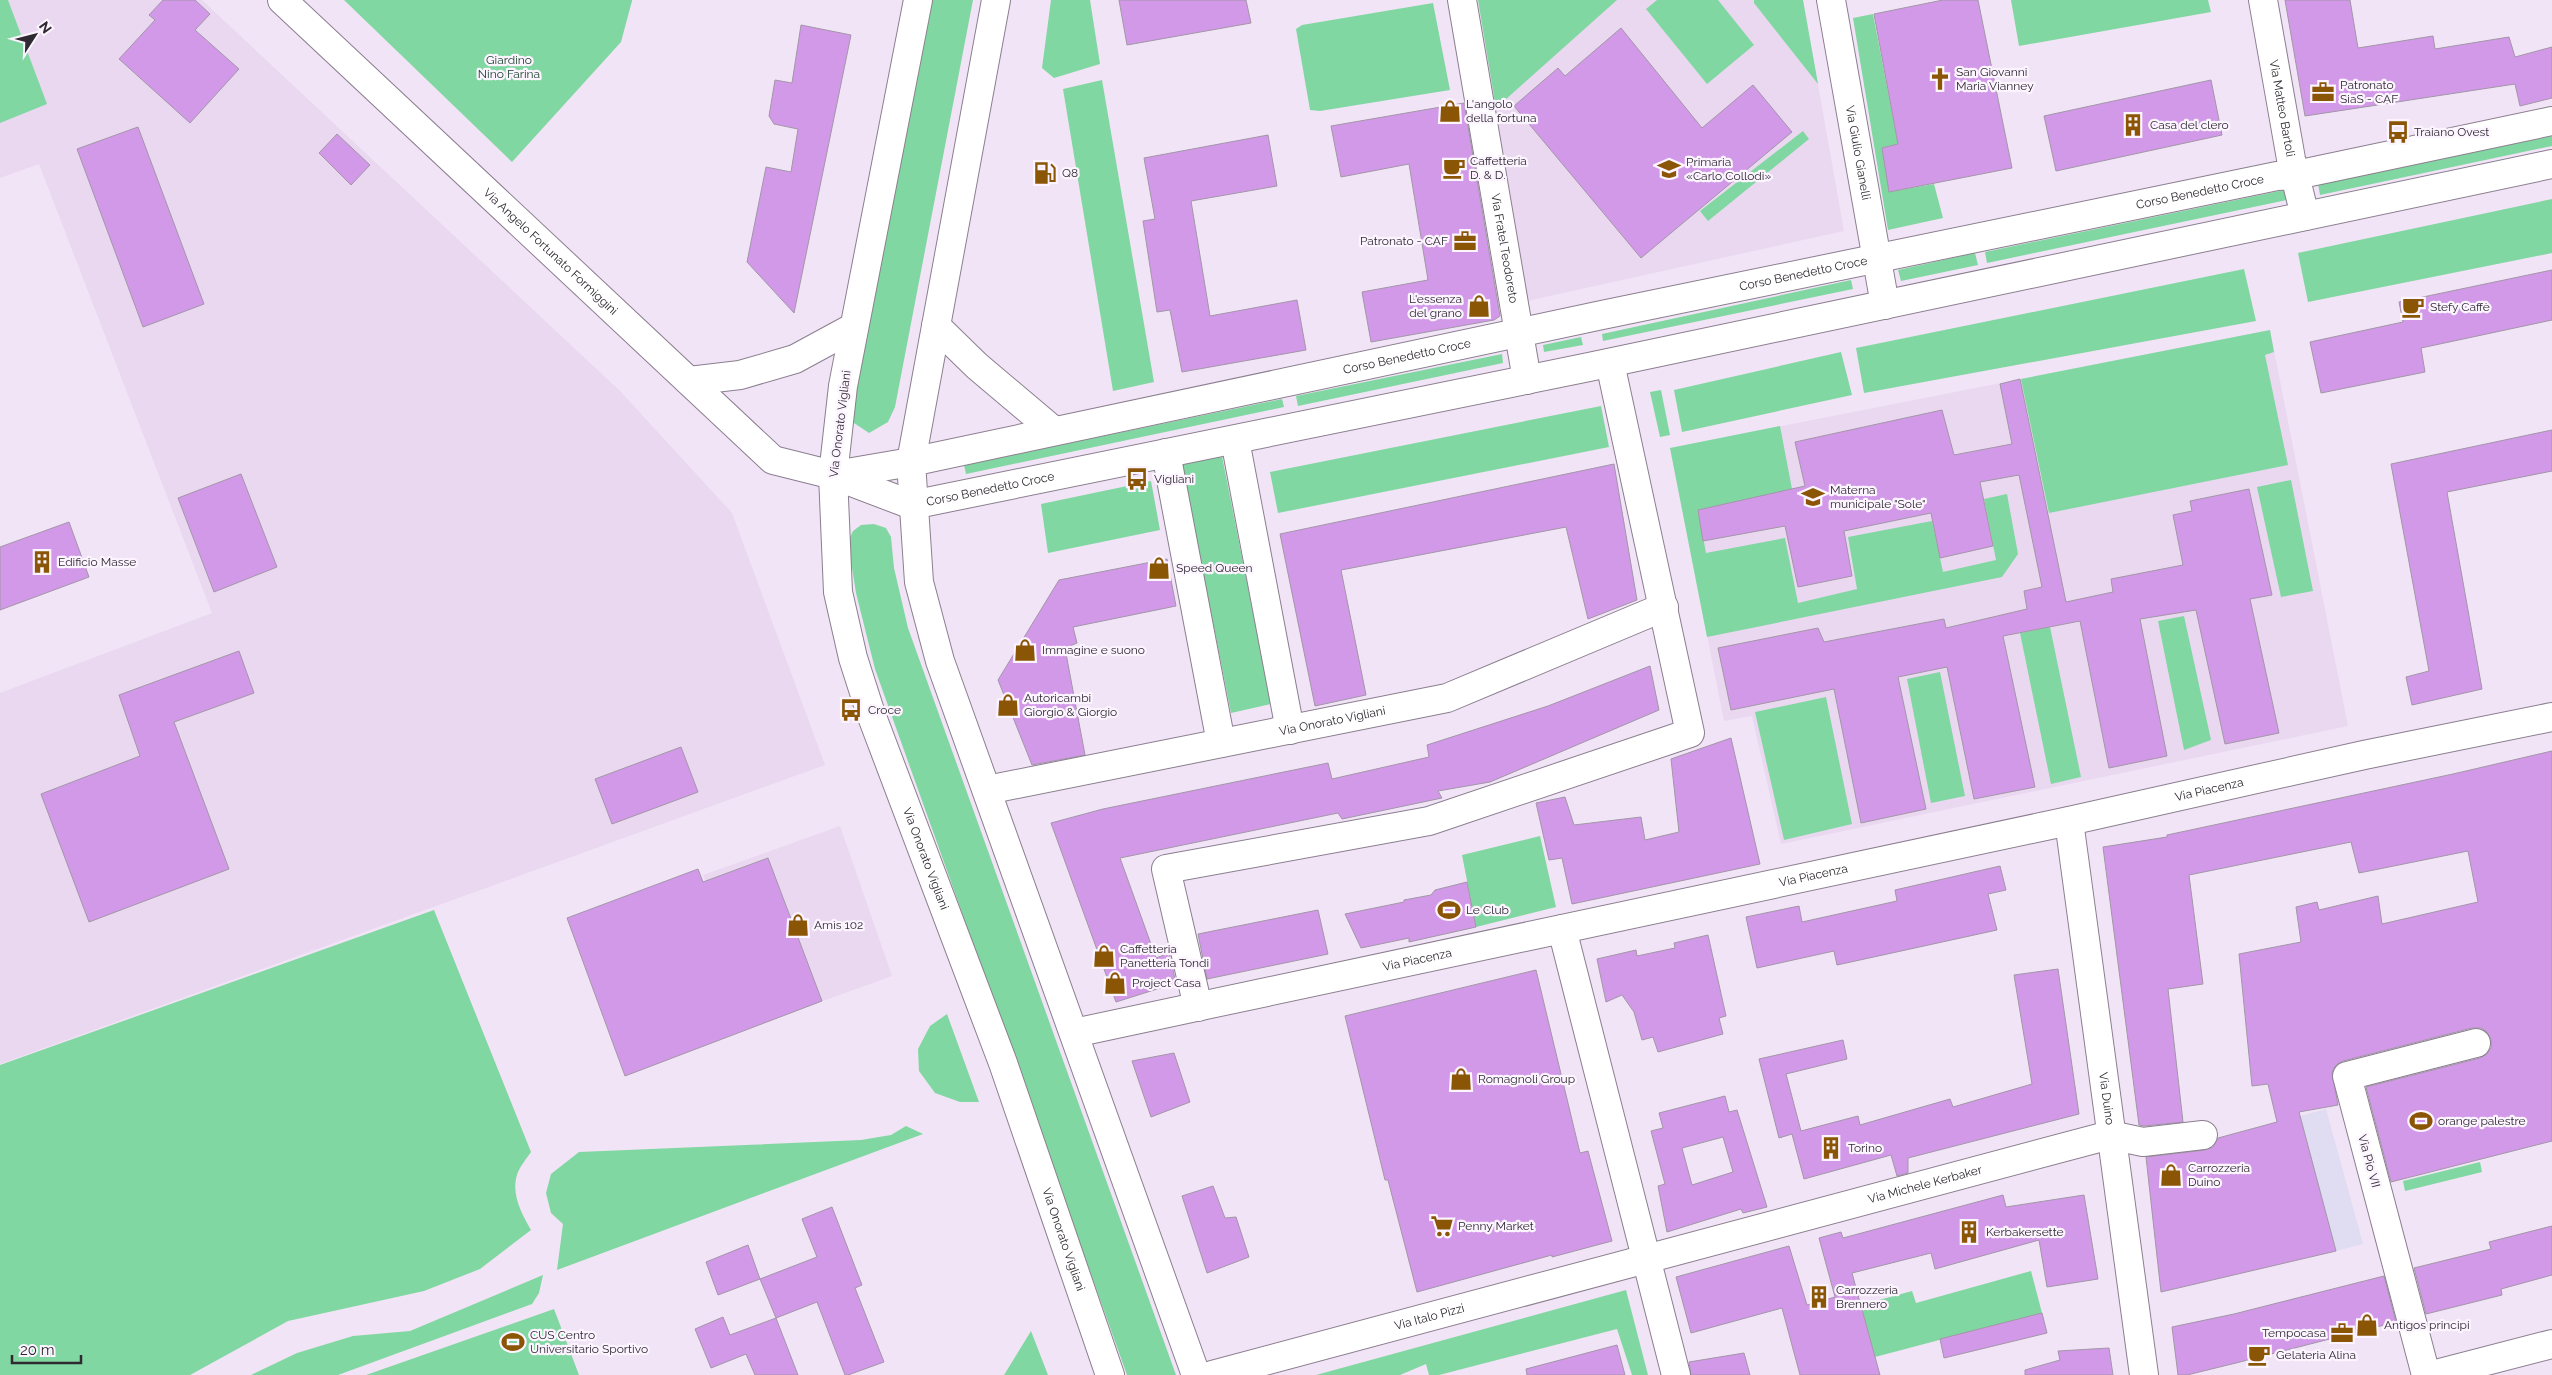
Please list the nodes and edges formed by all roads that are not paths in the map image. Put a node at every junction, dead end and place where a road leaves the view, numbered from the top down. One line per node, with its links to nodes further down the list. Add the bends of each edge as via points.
1 (282, 0): 18 (street, Via Angelo Fortunato Formiggini)
2 (918, 0): 14 (street, Via Onorato Vigliani)
3 (996, 0): 13 (street)
4 (1462, 0): 15 (street, Via Fratel Teodoreto)
5 (1831, 0): 11 (street, Via Giulio Gianelli)
6 (2263, 0): 9 (street, Via Matteo Bartoli)
7 (2552, 121): 9 (street, Corso Benedetto Croce)
8 (2552, 164): 10 (street, Corso Benedetto Croce)
9 (2296, 176): 10 (street, Via Matteo Bartoli); 11 (street, Corso Benedetto Croce, via 2277,176)
10 (2305, 216): 12 (street, Corso Benedetto Croce)
11 (1876, 258): 12 (street, Via Giulio Gianelli); 15 (street, Corso Benedetto Croce)
12 (1884, 305): 16 (street, Corso Benedetto Croce)
13 (936, 326): 19 (street, via 977,366); 22 (street)
14 (854, 327): 18 (street, via 795,359 740,375); 23 (street, Via Onorato Vigliani, via 843,386)
15 (1519, 333): 17 (street, Via Fratel Teodoreto); 19 (street, Corso Benedetto Croce)
16 (1610, 363): 17 (street, Corso Benedetto Croce); 25 (street)
17 (1527, 380): 20 (street, Corso Benedetto Croce)
18 (689, 381): 23 (street, Via Angelo Fortunato Formiggini, via 773,460)
19 (1054, 431): 22 (street, Corso Benedetto Croce)
20 (1235, 440): 21 (street, Corso Benedetto Croce); 27 (street)
21 (1166, 453): 24 (street, Corso Benedetto Croce); 28 (street)
22 (911, 462): 23 (street, Corso Benedetto Croce); 24 (street)
23 (833, 475): 24 (street, Corso Benedetto Croce); 39 (street, Via Onorato Vigliani, via 838,592 853,658 871,714 1003,1063)
24 (912, 505): 29 (street, via 918,582 940,661)
25 (1664, 607): 27 (street, Via Onorato Vigliani, via 1447,698); 32 (street, via 1690,733 1430,821 1166,869)
26 (2552, 717): 30 (street, Via Piacenza)
27 (1290, 730): 28 (street, Via Onorato Vigliani)
28 (1221, 743): 29 (street, Via Onorato Vigliani)
29 (987, 790): 33 (street)
30 (2069, 821): 31 (street, Via Piacenza); 35 (street, Via Duino)
31 (1562, 929): 32 (street, Via Piacenza); 37 (street)
32 (1198, 1007): 33 (street, Via Piacenza)
33 (1074, 1033): 40 (street)
34 (2476, 1042): 44 (street, Via Pio VII, via 2347,1076)
35 (2110, 1135): 36 (street, Via Michele Kerbaker, via 2143,1142); 37 (street, Via Michele Kerbaker); 43 (street, Via Duino)
36 (2203, 1135)
37 (1648, 1259): 41 (street, Via Italo Pizzi); 42 (street)
38 (2552, 1344): 45 (street)
39 (1110, 1375)
40 (1196, 1375)
41 (1212, 1375)
42 (1676, 1375)
43 (2144, 1375)
44 (2426, 1375)
45 (2432, 1375)

